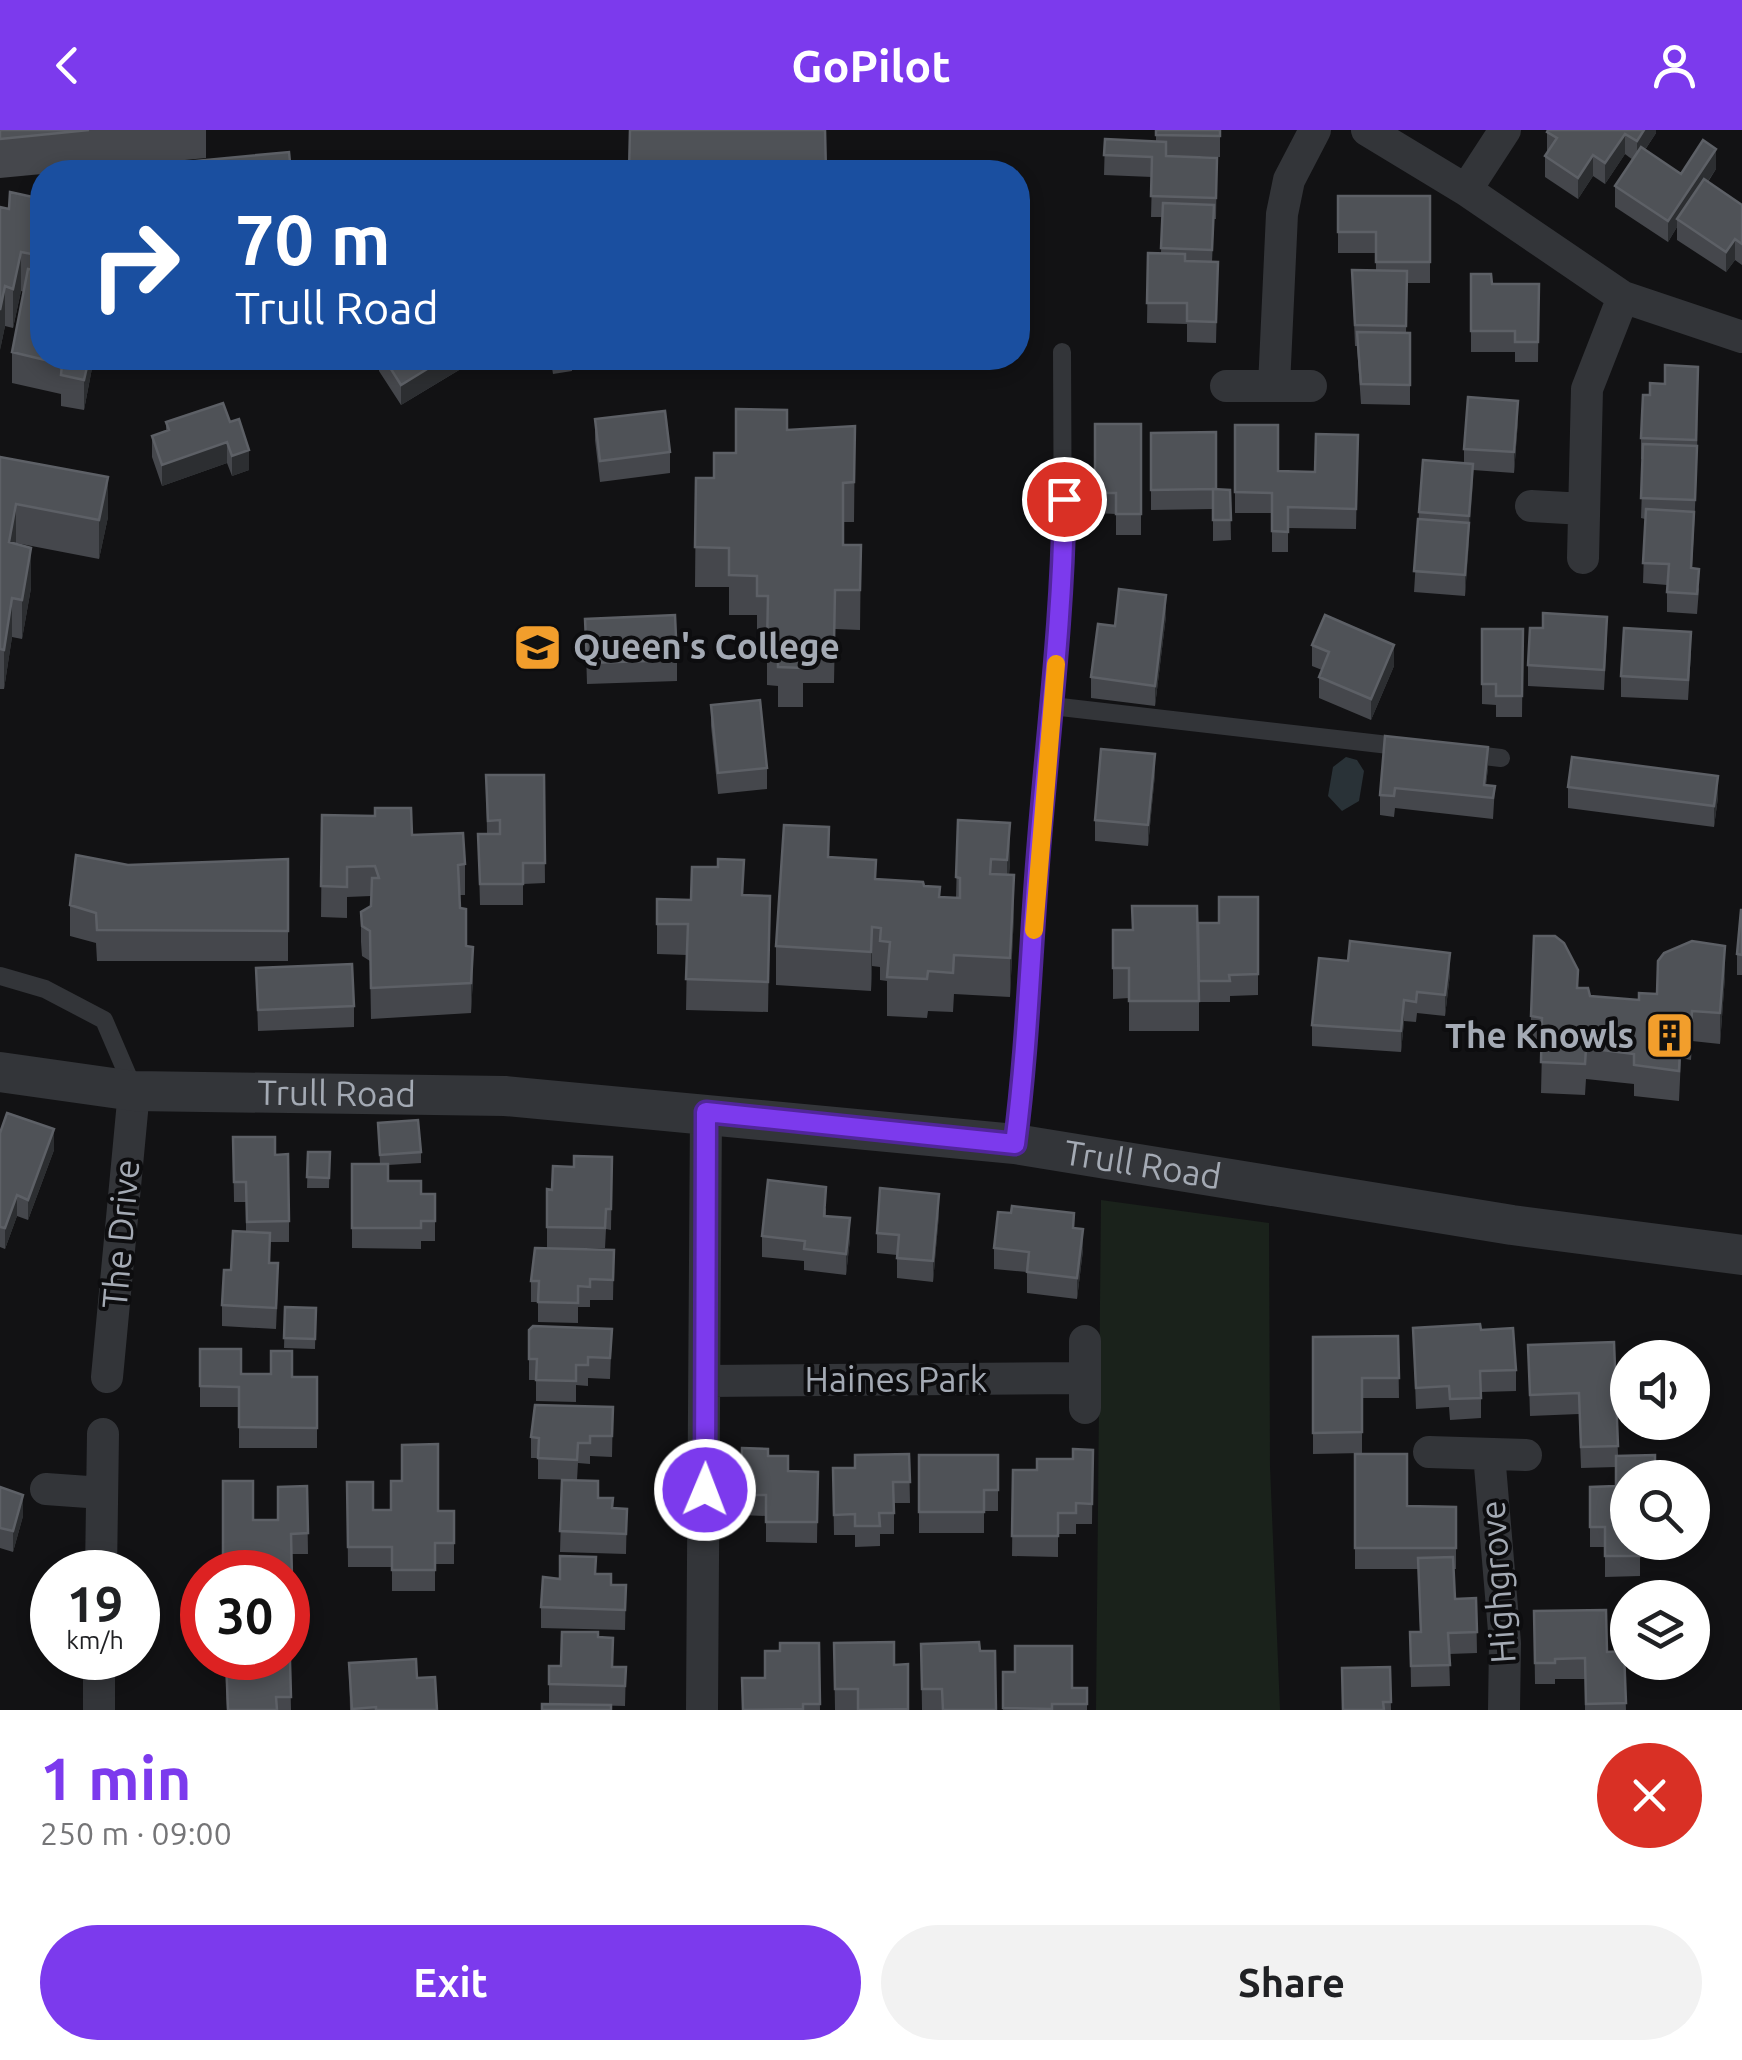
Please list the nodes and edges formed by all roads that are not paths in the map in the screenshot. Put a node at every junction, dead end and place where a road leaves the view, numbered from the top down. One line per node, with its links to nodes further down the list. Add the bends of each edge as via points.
1 (1316, 130): 9 (street, via 1288,180 1282,214)
2 (1367, 130): 4 (street)
3 (1505, 130): 4 (street)
4 (1466, 190): 5 (street)
5 (1623, 297): 6 (street); 12 (street, via 1587,389)
6 (1742, 337)
7 (1062, 352): 14 (lane, via 1063,578)
8 (1226, 386): 9 (street)
9 (1274, 386): 10 (street)
10 (1310, 386)
11 (1531, 506): 12 (street)
12 (1584, 509): 13 (street)
13 (1584, 558)
14 (1052, 706): 15 (lane); 22 (lane)
15 (1423, 748)
16 (1443, 751): 17 (lane)
17 (1501, 758)
18 (0, 976): 20 (lane, via 45,989 104,1020)
19 (0, 1072): 20 (street, Trull Road)
20 (134, 1091): 21 (street, Trull Road, via 505,1096); 25 (street, The Drive)
21 (706, 1112): 22 (street, Trull Road); 26 (street)
22 (1015, 1144): 23 (street, Trull Road)
23 (1742, 1255)
24 (1085, 1341): 26 (street, Haines Park, via 1084,1393)
25 (107, 1377)
26 (707, 1381): 36 (street)
27 (103, 1434): 32 (street)
28 (1429, 1452): 29 (street, Highgrove)
29 (1488, 1454): 30 (street, Highgrove); 37 (street, Highgrove, via 1505,1643)
30 (1526, 1454)
31 (46, 1488): 32 (street)
32 (102, 1492): 33 (street)
33 (101, 1550)
34 (99, 1680): 35 (street)
35 (98, 1710)
36 (702, 1710)
37 (1504, 1710)

